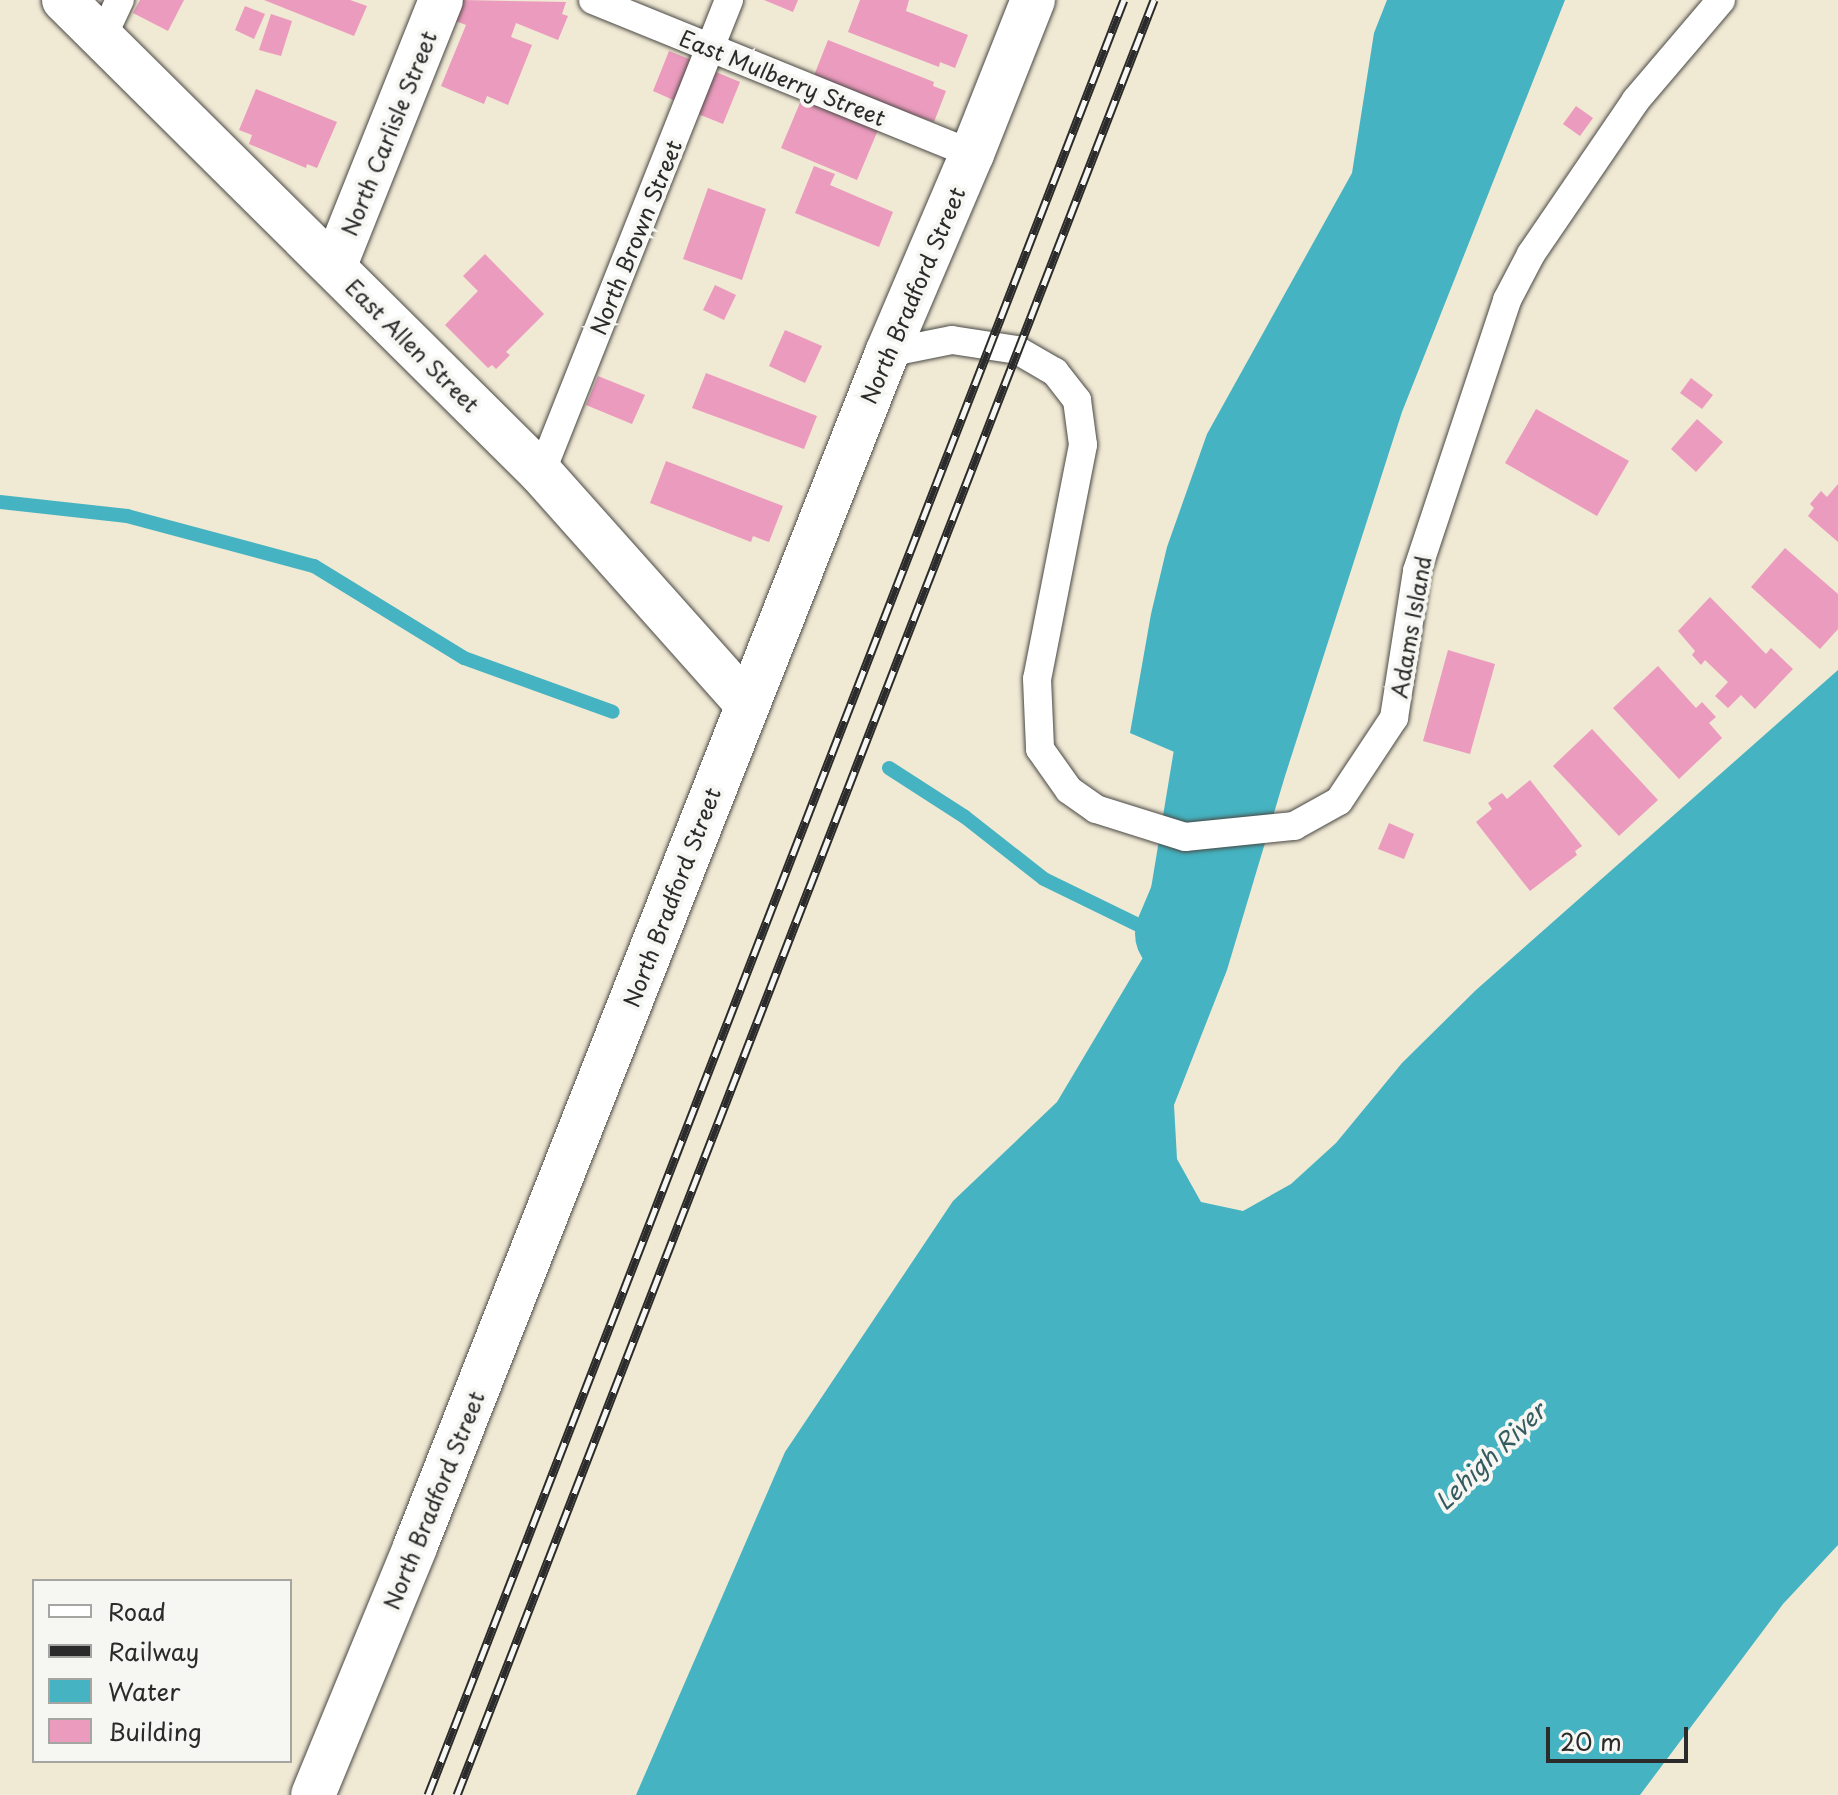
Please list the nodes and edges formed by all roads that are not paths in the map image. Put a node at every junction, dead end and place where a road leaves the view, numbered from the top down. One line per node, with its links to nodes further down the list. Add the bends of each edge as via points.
1 (64, 0): 7 (street, East Allen Street)
2 (441, 0): 10 (street, North Carlisle Street)
3 (593, 0): 8 (lane, East Mulberry Street)
4 (729, 0): 8 (lane, North Brown Street)
5 (1033, 0): 9 (street, North Bradford Street)
6 (1721, 0): 11 (lane, Adams Island, via 1636,100 1531,254 1507,300 1417,571 1394,718 1339,801 1294,826 1185,837 1096,809 1069,790 1040,749 1037,679 1083,445 1077,400 1055,372 1017,350 952,340)
7 (112, 18): 10 (street, East Allen Street)
8 (710, 47): 9 (lane, East Mulberry Street); 12 (lane, North Brown Street)
9 (972, 154): 11 (street, North Bradford Street)
10 (335, 265): 12 (street, East Allen Street)
11 (887, 353): 13 (street, North Bradford Street)
12 (541, 473): 13 (street, East Allen Street)
13 (747, 704): 14 (street, North Bradford Street)
14 (313, 1795)

